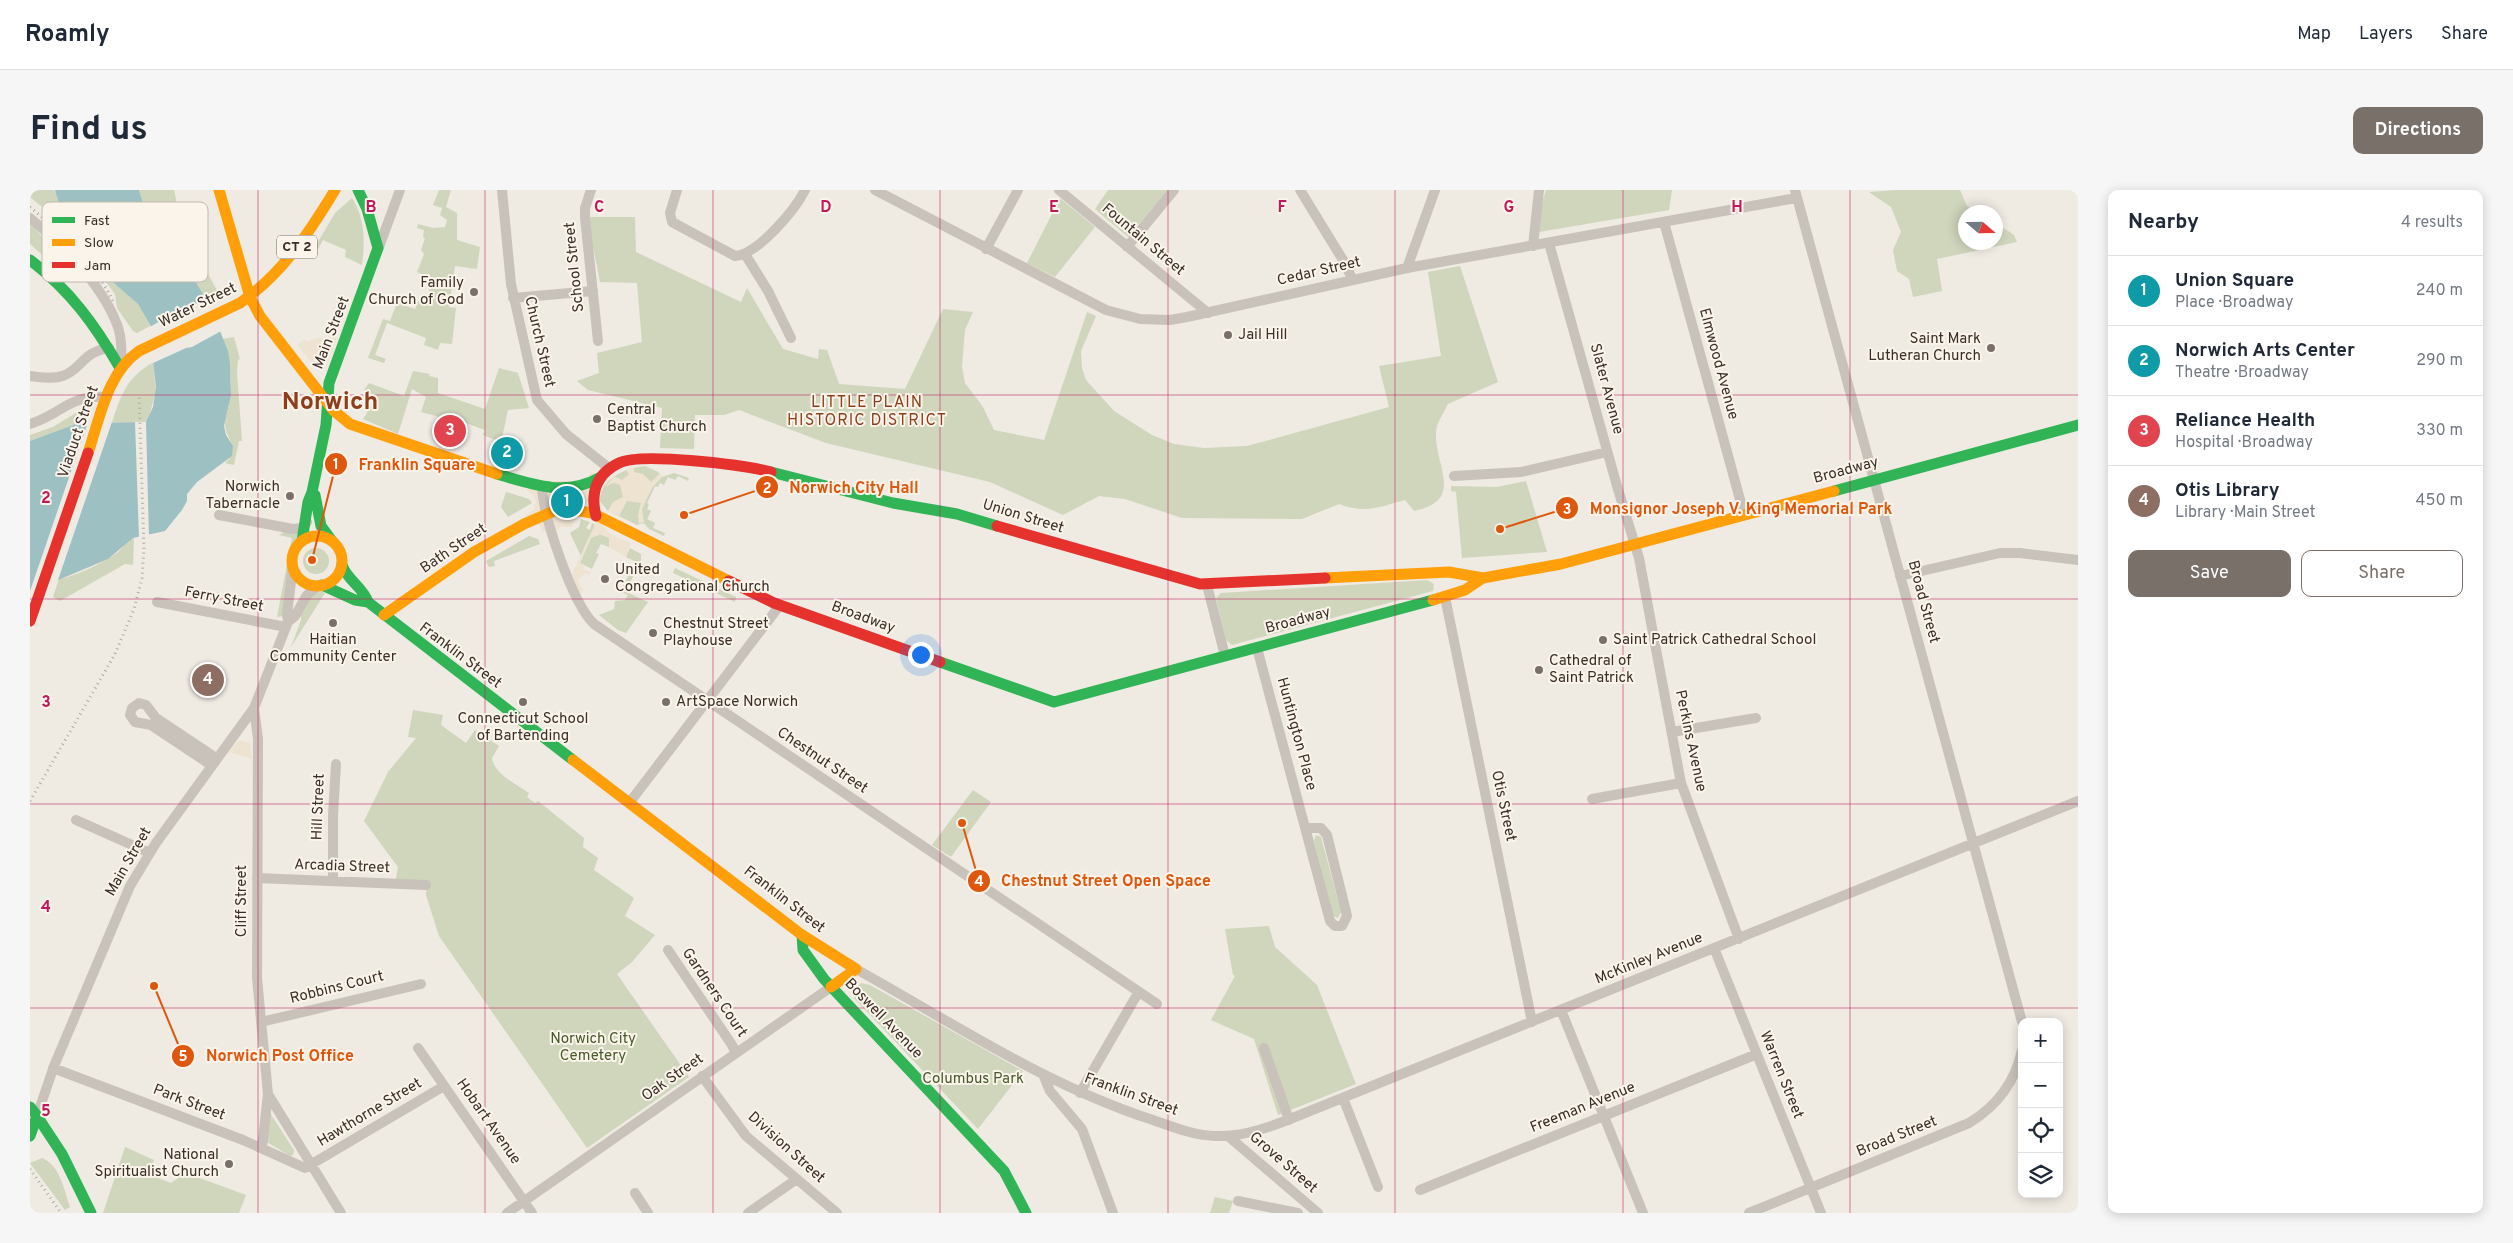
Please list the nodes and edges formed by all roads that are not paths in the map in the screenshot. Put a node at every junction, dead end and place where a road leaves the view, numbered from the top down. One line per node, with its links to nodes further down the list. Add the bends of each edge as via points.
1 (219, 190): 33 (main road)
2 (335, 190): 33 (main road, Water Street / CT 2, via 286,262)
3 (358, 190): 23 (main road)
4 (400, 190): 23 (street, Main Street)
5 (502, 190): 34 (street, Church Street)
6 (591, 190): 32 (street, School Street, via 585,214)
7 (677, 190): 25 (street, via 670,212 672,222 730,256)
8 (805, 190): 25 (street, via 787,218)
9 (875, 190): 24 (street, Cedar Street)
10 (1018, 190): 24 (street)
11 (1059, 190): 21 (street, Fountain Street)
12 (1174, 190): 21 (street)
13 (1300, 190): 29 (street)
14 (1435, 190): 27 (street)
15 (1539, 190): 22 (street)
16 (1795, 194): 18 (street, Cedar Street); 48 (street, Broad Street)
17 (30, 218): 19 (street)
18 (1664, 222): 20 (street, Cedar Street); 53 (street, Elmwood Avenue)
19 (42, 230)
20 (1549, 242): 22 (street, Cedar Street); 45 (street, Slater Avenue)
21 (1127, 246): 35 (street, Fountain Street)
22 (1533, 246): 27 (street, Cedar Street)
23 (378, 248): 42 (main road, Main Street, via 330,379)
24 (986, 249): 35 (street, Cedar Street, via 1122,316 1155,321)
25 (745, 254): 36 (street)
26 (30, 260): 28 (main road)
27 (1407, 268): 29 (street, Cedar Street)
28 (42, 270)
29 (1352, 280): 35 (street, Cedar Street)
30 (57, 282): 38 (main road, via 88,314)
31 (90, 282): 39 (street, via 108,306 120,333)
32 (593, 291): 34 (street); 37 (street, School Street)
33 (250, 297): 39 (main road, Water Street / CT 2, via 132,355); 42 (main road, via 260,316)
34 (513, 298): 46 (street, Church Street, via 538,400)
35 (1208, 313)
36 (791, 338)
37 (598, 341)
38 (109, 348): 39 (main road); 40 (street, via 90,355 67,376 48,379)
39 (120, 368): 41 (main road, Viaduct Street / CT 2)
40 (30, 376)
41 (107, 397): 43 (street, via 74,400 46,419); 71 (main road, Viaduct Street / CT 2)
42 (327, 401): 49 (main road, via 342,419 370,432); 50 (main road, Main Street, via 326,428)
43 (30, 424)
44 (2078, 425): 48 (main road, Broadway)
45 (1607, 452): 47 (street, via 1521,472); 58 (street, Slater Avenue)
46 (605, 473): 49 (main road, via 585,486); 54 (main road, via 592,495); 65 (main road, Union Street, via 620,462 640,459 744,465 887,502 957,514)
47 (1454, 476)
48 (1873, 480): 53 (main road, Broadway); 62 (street, Broad Street)
49 (542, 488): 52 (street, Chestnut Street)
50 (312, 492): 55 (main road, Main Street, via 308,499); 57 (main road, via 322,528)
51 (219, 514): 55 (street, via 293,529 303,527)
52 (545, 514): 54 (main road, Broadway, via 567,508); 70 (main road, Bath Street, via 483,546); 75 (street, Chestnut Street, via 588,618)
53 (1744, 514): 58 (main road, Broadway)
54 (596, 516): 69 (main road, Broadway)
55 (308, 519): 56 (main road, Main Street)
56 (302, 541): 57 (main road, via 317,536); 61 (main road, via 294,552)
57 (332, 541): 60 (main road, via 340,552)
58 (1635, 544): 63 (main road, Broadway, via 1553,566); 78 (street, Perkins Avenue)
59 (2078, 560): 62 (street, via 2000,553)
60 (342, 565): 64 (main road, via 336,577); 68 (main road, Franklin Street, via 346,576 365,594)
61 (293, 566): 64 (main road, via 303,581); 72 (street, Main Street)
62 (1900, 576): 87 (street, Broad Street)
63 (1483, 578): 65 (main road, Union Street, via 1449,572); 66 (main road, Broadway, via 1465,590)
64 (320, 585): 68 (main road, Franklin Street); 72 (street, Main Street, via 307,595)
65 (1207, 585): 74 (street)
66 (1444, 597): 73 (main road, Broadway); 104 (street, Otis Street)
67 (157, 602): 72 (street, Ferry Street)
68 (368, 602): 70 (main road, Franklin Street)
69 (780, 605): 74 (main road, Broadway, via 1054,702); 75 (street)
70 (384, 616): 84 (main road, Franklin Street)
71 (30, 621)
72 (287, 624): 76 (street, Main Street)
73 (1258, 648): 74 (main road, Broadway); 86 (street, Huntington Place)
74 (1225, 656)
75 (707, 702): 84 (street); 99 (street, Chestnut Street)
76 (254, 708): 79 (street, Main Street); 89 (street, Cliff Street, via 258,739)
77 (1756, 718): 78 (street)
78 (1672, 732): 81 (street, Perkins Avenue)
79 (214, 761): 79 (street, via 156,718 146,705 137,704 132,708 130,715 135,722 151,725); 88 (street, Main Street)
80 (336, 764): 90 (street, Hill Street)
81 (1681, 782): 82 (street); 93 (street, Perkins Avenue)
82 (1592, 798)
83 (2078, 801): 87 (street, McKinley Avenue)
84 (630, 802): 92 (main road, Franklin Street)
85 (76, 820): 88 (street)
86 (1305, 828): 86 (street, Huntington Place, via 1330,921 1335,926 1342,926 1347,916 1327,834 1321,828)
87 (1974, 844): 93 (street, McKinley Avenue); 102 (street, Broad Street)
88 (150, 853): 110 (street, Main Street, via 122,903)
89 (257, 878): 90 (street, Arcadia Street); 103 (street, Cliff Street, via 257,978)
90 (333, 882): 91 (street, Arcadia Street)
91 (426, 885)
92 (802, 935): 96 (main road, Franklin Street); 98 (main road, Boswell Avenue, via 806,957)
93 (1739, 938): 94 (street, McKinley Avenue)
94 (1714, 948): 101 (street, McKinley Avenue); 108 (street, Warren Street)
95 (668, 950): 107 (street, Gardners Court)
96 (856, 968): 98 (main road, Oak Street); 111 (street, Franklin Street)
97 (420, 984): 103 (street, Robbins Court)
98 (831, 986): 107 (street, Oak Street); 138 (main road, Boswell Avenue, via 986,1149 1008,1177)
99 (1138, 992): 100 (street, Chestnut Street); 114 (street)
100 (1157, 1004)
101 (1561, 1010): 104 (street, McKinley Avenue); 118 (street)
102 (2021, 1018)
103 (261, 1022): 115 (street, Cliff Street)
104 (1532, 1022): 116 (street, McKinley Avenue)
105 (418, 1048): 113 (street, Hobart Avenue)
106 (1264, 1048): 119 (street)
107 (736, 1053): 112 (street, Oak Street)
108 (1757, 1054): 118 (street, Freeman Avenue); 126 (street, Warren Street)
109 (2019, 1063): 126 (street, Broad Street, via 2006,1091 1981,1116 1956,1130)
110 (53, 1068): 117 (street, Main Street); 122 (street, Park Street)
111 (1043, 1074): 114 (street, Franklin Street); 139 (street, via 1050,1091 1082,1128)
112 (702, 1076): 124 (street, Division Street, via 746,1136); 129 (street, Oak Street)
113 (444, 1086): 123 (street, Hawthorne Street); 129 (street, Hobart Avenue)
114 (1080, 1093): 121 (street, Franklin Street, via 1184,1130)
115 (268, 1094): 122 (street, Cliff Street); 123 (street, Cliff Street)
116 (1343, 1098): 119 (street, McKinley Avenue); 125 (street)
117 (34, 1111): 120 (main road, Main Street); 131 (main road, via 62,1154)
118 (1603, 1116): 127 (street, Freeman Avenue); 142 (street)
119 (1289, 1120): 121 (street, McKinley Avenue)
120 (30, 1136)
121 (1228, 1136): 141 (street, Grove Street)
122 (262, 1148): 123 (street, Park Street, via 299,1167)
123 (312, 1166): 132 (street, Cliff Street)
124 (797, 1179): 136 (street); 137 (street, Division Street)
125 (1378, 1188)
126 (1811, 1188): 143 (street, Broad Street); 144 (street, Warren Street)
127 (1420, 1190)
128 (635, 1193): 135 (street)
129 (524, 1201): 133 (street, Oak Street); 134 (street, Hobart Avenue)
130 (1238, 1201): 140 (street)
131 (91, 1213)
132 (341, 1213)
133 (507, 1213)
134 (532, 1213)
135 (648, 1213)
136 (748, 1213)
137 (837, 1213)
138 (1026, 1213)
139 (1113, 1213)
140 (1298, 1213)
141 (1318, 1213)
142 (1642, 1213)
143 (1749, 1213)
144 (1821, 1213)

